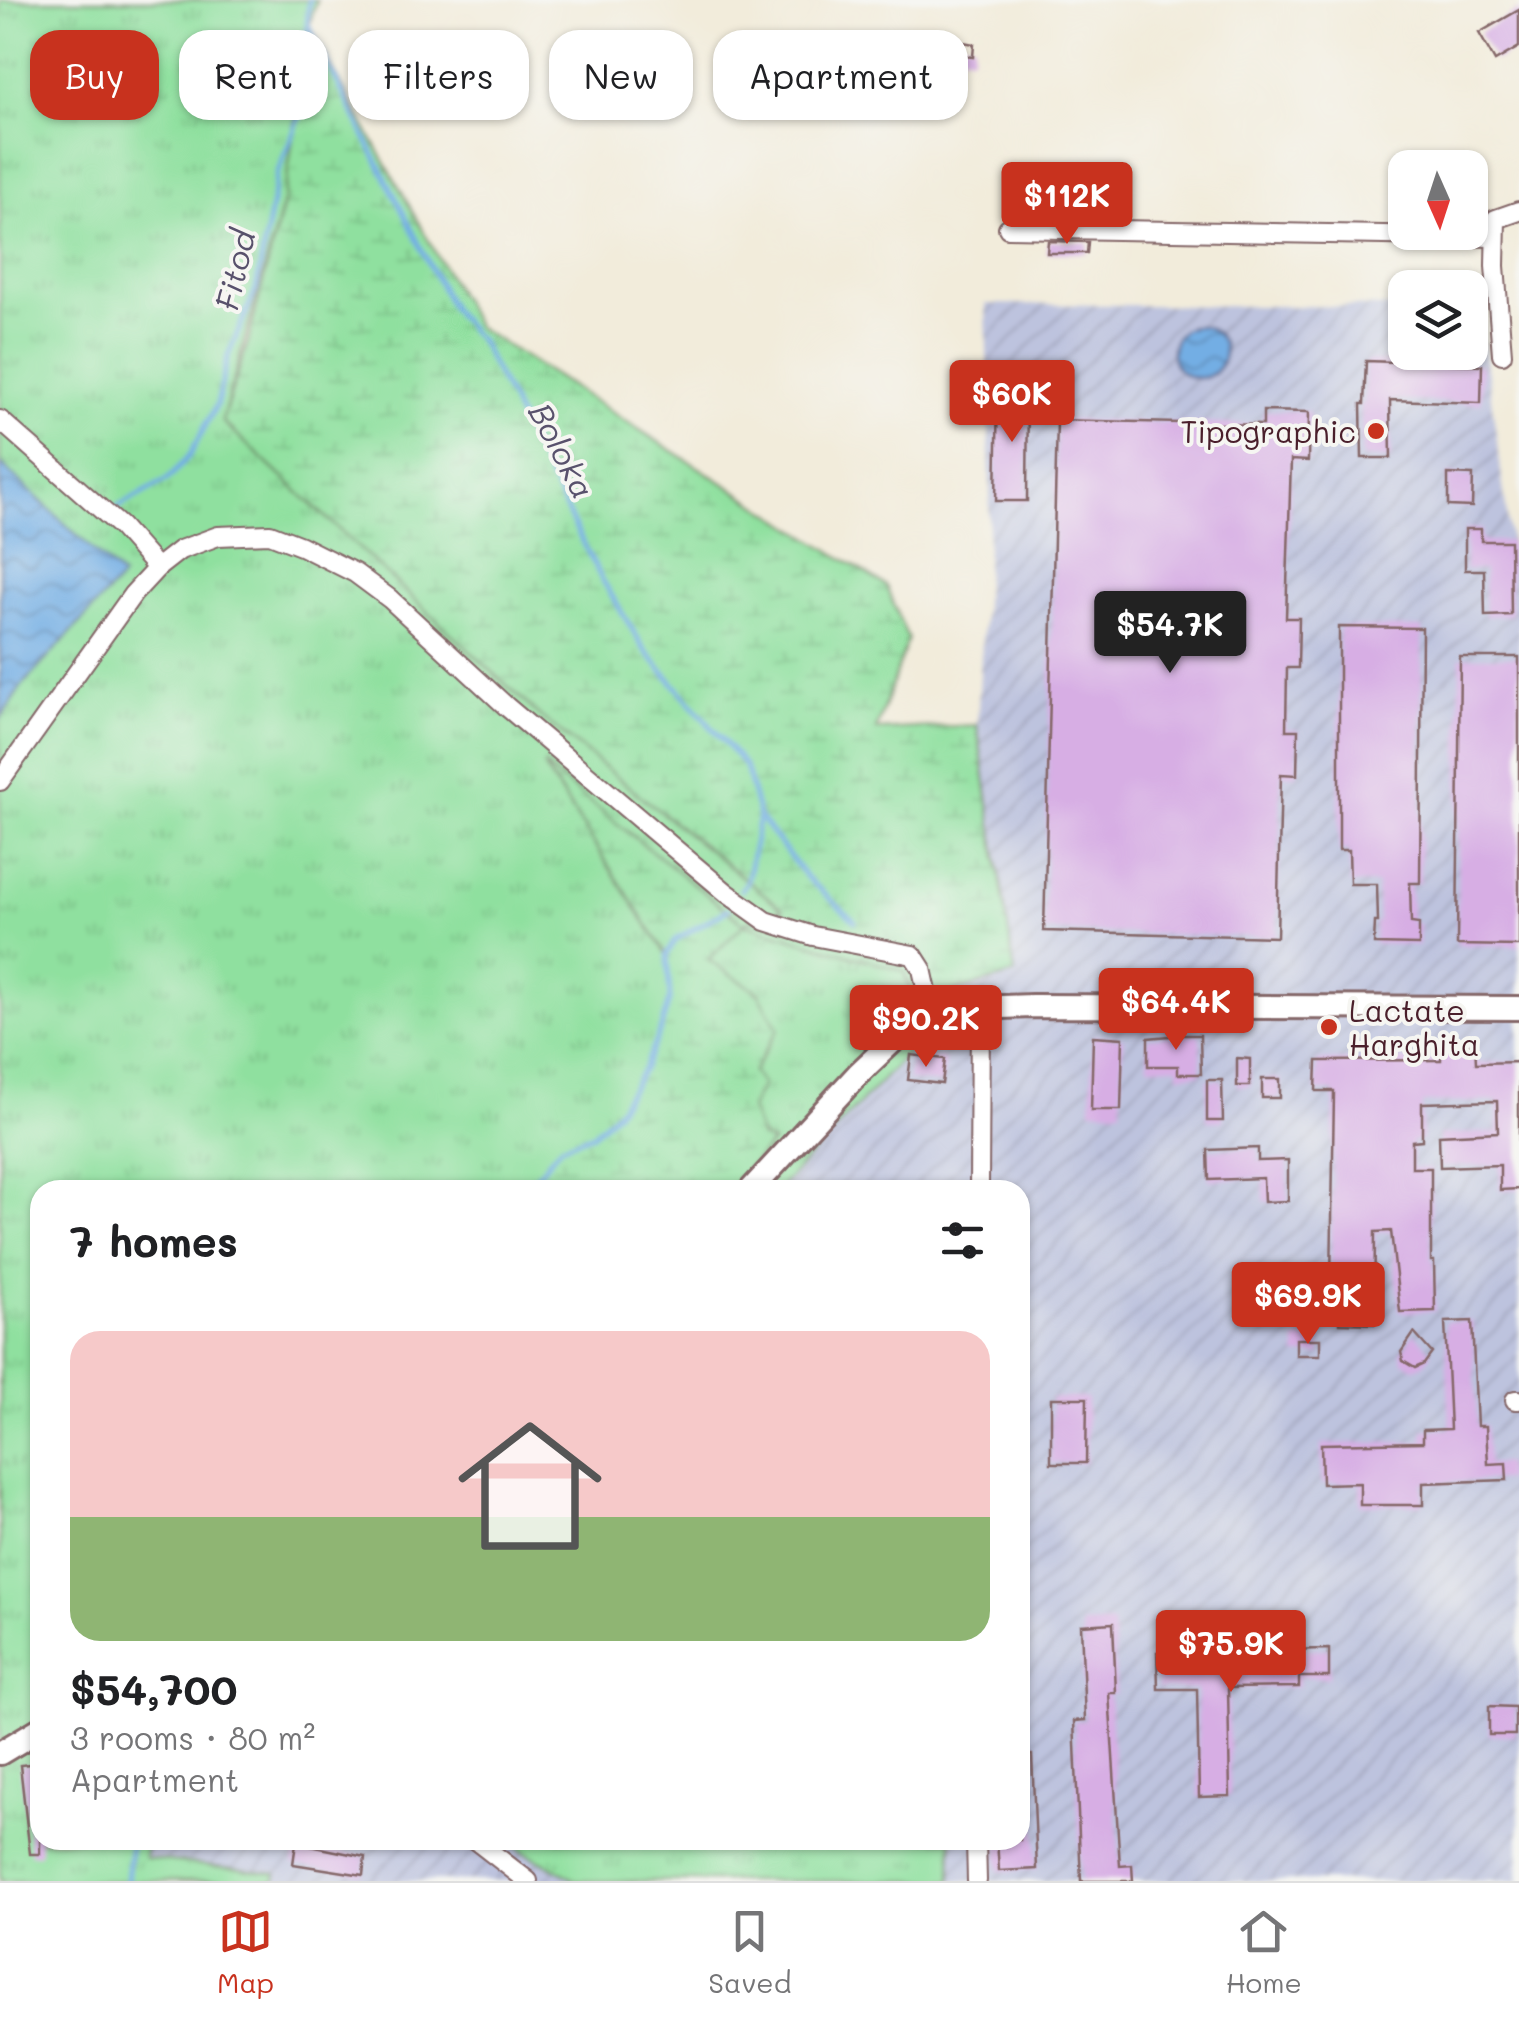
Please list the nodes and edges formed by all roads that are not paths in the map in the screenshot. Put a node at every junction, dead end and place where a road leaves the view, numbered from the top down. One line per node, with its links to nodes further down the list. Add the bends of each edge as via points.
1 (1519, 211): 3 (street, via 1496,219)
2 (1008, 228): 3 (street)
3 (1494, 236): 4 (street)
4 (1502, 354)
5 (0, 420): 6 (street)
6 (158, 568): 7 (street); 10 (street, via 180,550 239,533 270,534 355,573 766,921 914,955)
7 (0, 781)
8 (980, 1007): 9 (main road); 10 (main road); 12 (street)
9 (1519, 1008)
10 (932, 1014): 11 (main road, via 913,1022 859,1073)
11 (760, 1180)
12 (979, 1180)
13 (30, 1735): 14 (main road)
14 (0, 1753)
15 (488, 1850): 17 (street)
16 (976, 1850): 18 (street)
17 (528, 1881)
18 (977, 1881)

